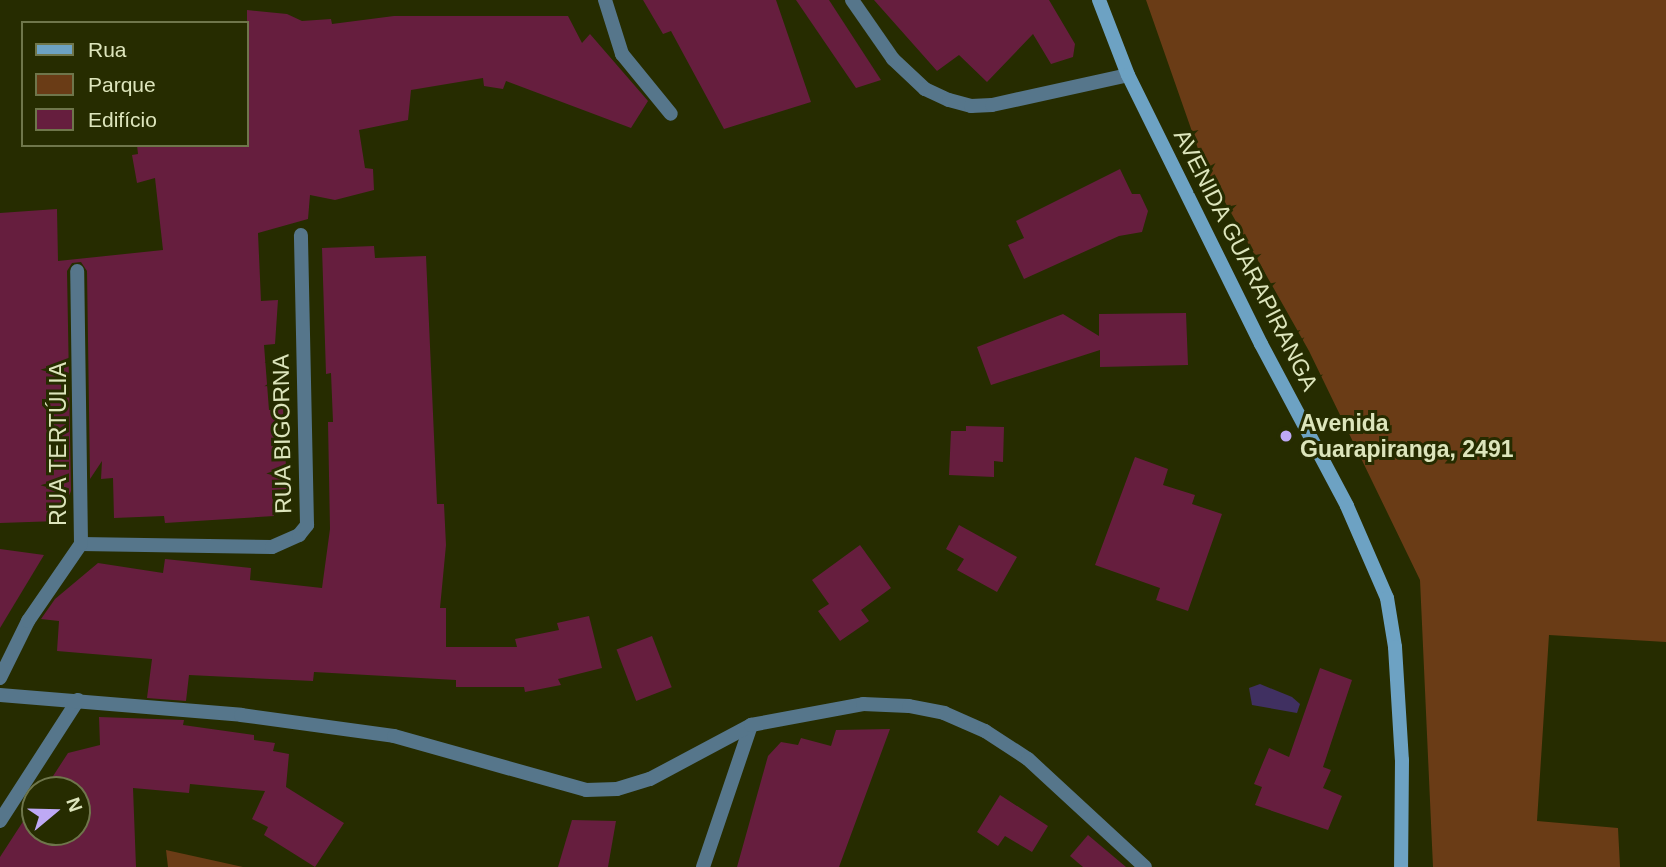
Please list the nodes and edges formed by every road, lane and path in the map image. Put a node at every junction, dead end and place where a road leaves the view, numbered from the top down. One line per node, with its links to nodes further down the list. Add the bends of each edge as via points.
1 (605, 0): 5 (street, via 622,54)
2 (852, 0): 4 (street, via 893,59 925,89 971,106)
3 (1099, 0): 4 (main road, AVENIDA GUARAPIRANGA)
4 (1128, 75): 16 (main road, AVENIDA GUARAPIRANGA, via 1347,506 1387,598 1402,760)
5 (671, 114)
6 (301, 235): 8 (street, RUA BIGORNA, via 307,525 299,535 272,547)
7 (77, 271): 8 (street, RUA TERTÚLIA)
8 (81, 544): 9 (street, RUA TERTÚLIA, via 28,621)
9 (0, 678)
10 (0, 695): 11 (street)
11 (78, 700): 12 (street, via 241,715 394,736 586,790 617,789 650,779); 13 (street)
12 (751, 725): 14 (street); 15 (street, via 863,704 944,713 985,731 1028,759)
13 (0, 821)
14 (703, 867)
15 (1145, 867)
16 (1401, 867)

